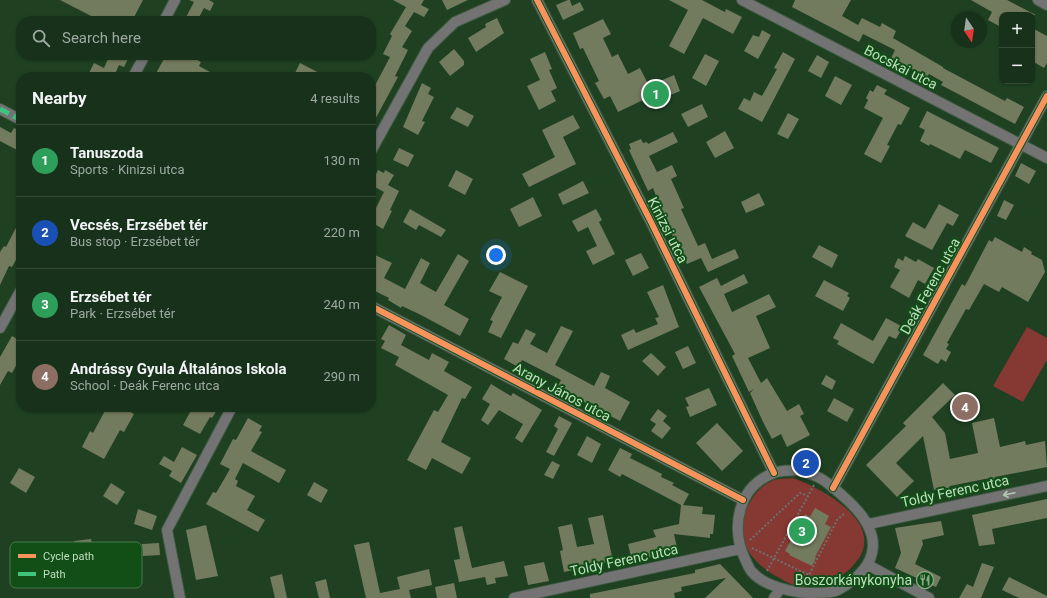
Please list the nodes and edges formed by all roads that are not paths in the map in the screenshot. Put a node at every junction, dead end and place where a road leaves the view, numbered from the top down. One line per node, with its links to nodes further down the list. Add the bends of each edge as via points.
1 (175, 0): 7 (street)
2 (505, 0): 13 (street, via 455,22 428,48)
3 (537, 0): 20 (street, Kinizsi utca, via 651,222)
4 (742, 0): 14 (street, Bocskai utca)
5 (1038, 0): 6 (street)
6 (1047, 5)
7 (167, 16)
8 (143, 60): 9 (street)
9 (136, 72)
10 (1047, 96): 14 (street, Deák Ferenc utca)
11 (0, 109): 12 (street)
12 (16, 117)
13 (376, 142)
14 (1020, 144): 15 (street, Bocskai utca); 22 (street, Deák Ferenc utca)
15 (1047, 158)
16 (16, 299): 18 (street)
17 (376, 309): 23 (street, Arany János utca)
18 (0, 328)
19 (229, 412): 29 (street, via 167,530)
20 (774, 473): 22 (street, via 798,470 818,477); 23 (street, via 756,484)
21 (1047, 486): 24 (street, Toldy Ferenc utca, one-way to 24)
22 (833, 488): 24 (street, via 853,505)
23 (742, 500): 25 (street, via 737,525)
24 (869, 524): 26 (street, via 873,539)
25 (742, 547): 27 (street, via 752,572); 30 (street, Toldy Ferenc utca)
26 (868, 565): 28 (street); 32 (street)
27 (780, 589): 28 (street); 31 (street)
28 (836, 595)
29 (180, 598)
30 (514, 598)
31 (774, 598)
32 (930, 598)

